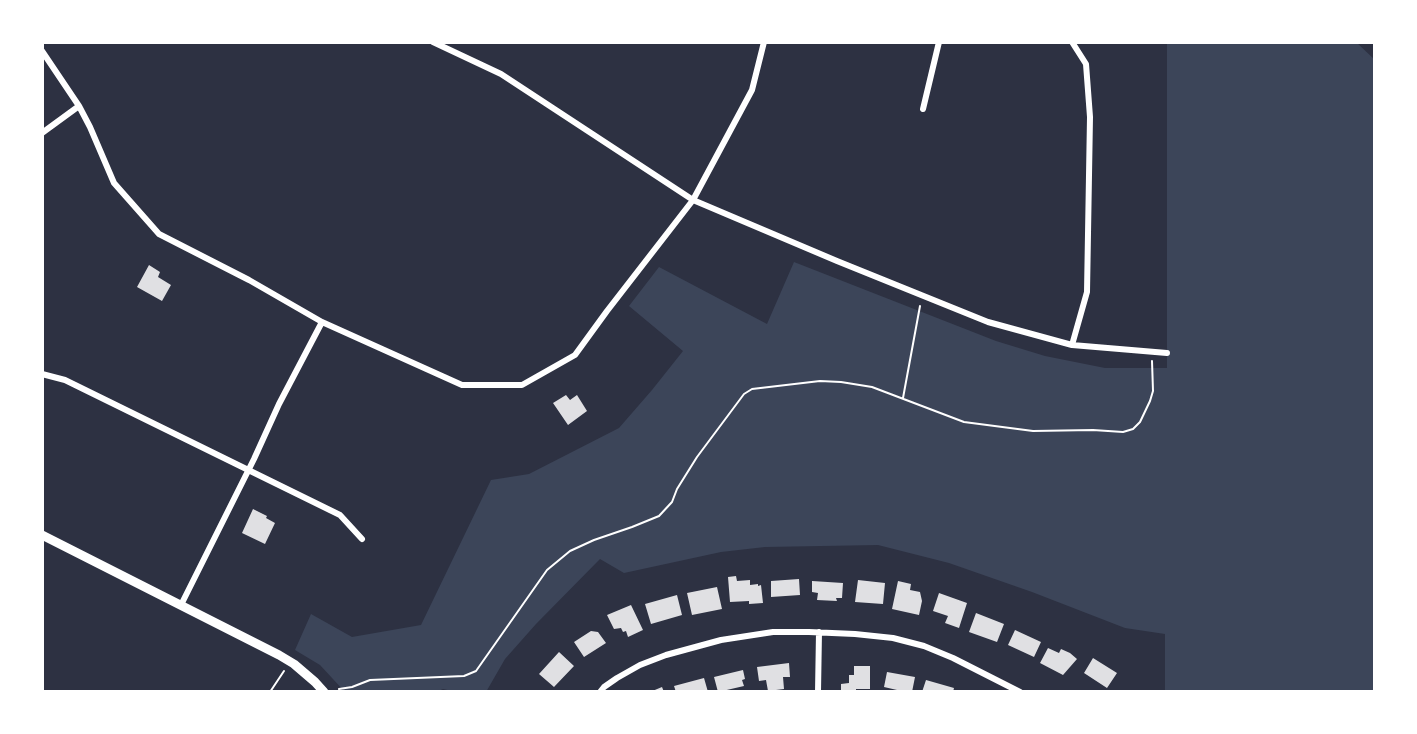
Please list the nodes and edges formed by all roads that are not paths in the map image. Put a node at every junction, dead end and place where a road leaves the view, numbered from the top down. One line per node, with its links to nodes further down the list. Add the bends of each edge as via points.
1 (433, 42): 9 (street, via 501,74)
2 (764, 42): 9 (street, via 752,90)
3 (939, 42): 7 (street)
4 (1072, 42): 11 (street, via 1086,64 1090,117 1087,292)
5 (42, 51): 6 (street)
6 (79, 106): 8 (street); 10 (street, via 114,183 159,234)
7 (922, 109)
8 (42, 133)
9 (693, 200): 10 (street, via 575,354 522,385 462,385); 11 (street, via 988,322)
10 (322, 322): 14 (street)
11 (1072, 345): 12 (street)
12 (1167, 353)
13 (42, 374): 14 (street, via 65,380)
14 (248, 471): 16 (street, via 340,515); 17 (street)
15 (42, 535): 17 (street)
16 (362, 539)
17 (181, 605): 19 (street, via 294,664)
18 (819, 632): 20 (street, via 773,632 721,640 666,655 640,665); 21 (street); 22 (street, via 892,638 924,646)
19 (324, 692)
20 (600, 692)
21 (818, 692)
22 (1020, 692)

